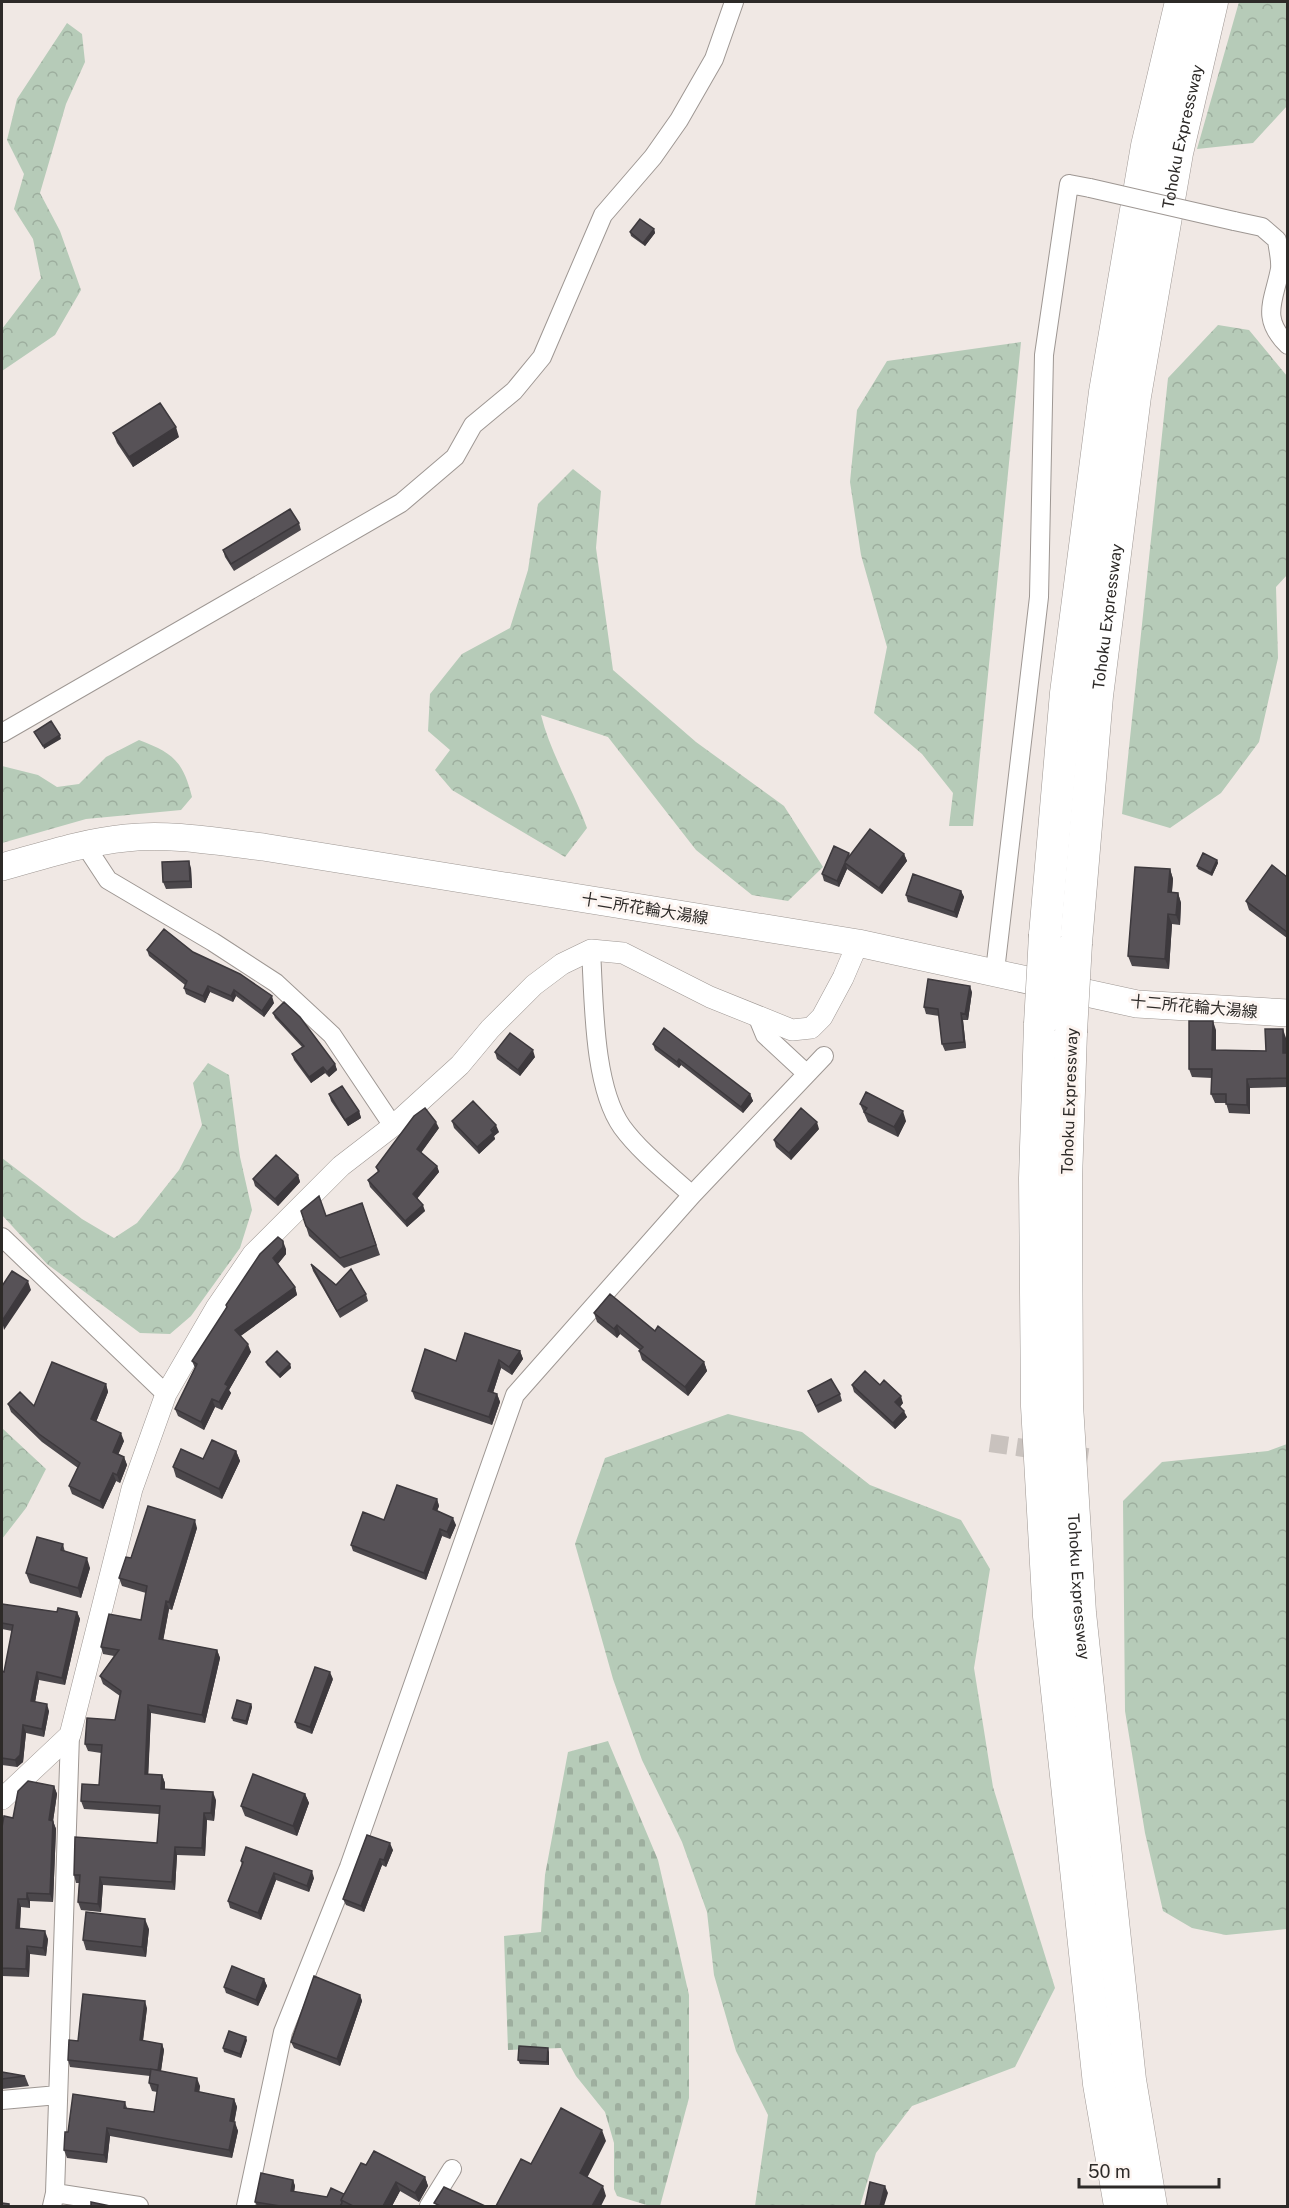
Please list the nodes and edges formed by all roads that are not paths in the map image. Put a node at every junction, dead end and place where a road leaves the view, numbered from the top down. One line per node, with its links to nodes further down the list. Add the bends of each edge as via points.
1 (734, 2): 5 (street, via 714,59 679,120 603,215 542,357 514,391 473,425 456,457 402,503)
2 (1181, 2): 28 (highway, Tohoku Expressway, bridge, via 1147,146 1105,392 1066,693 1045,935 1035,1178 1037,1406 1049,1616 1099,2084)
3 (1212, 2): 29 (highway, Tohoku Expressway, bridge, via 1176,153 1135,396 1097,696 1076,943 1066,1180 1067,1405 1080,1613 1130,2080)
4 (1287, 345): 10 (street, bridge, via 1274,332 1271,304 1280,266 1277,240 1262,227 1069,183 1044,355 1039,597)
5 (2, 734)
6 (85, 845): 7 (main road, 十二所花輪大湯線); 8 (main road, 十二所花輪大湯線, via 127,837 263,847); 15 (street, via 108,880 276,983 332,1035)
7 (2, 867)
8 (858, 943): 10 (main road, 十二所花輪大湯線); 12 (street, via 822,1017 811,1028 792,1030)
9 (591, 951): 12 (street, via 623,953); 15 (street, via 562,964 534,985 460,1065); 16 (street, via 597,1046 607,1093 621,1126)
10 (995, 971): 11 (main road, 十二所花輪大湯線, via 1137,1004)
11 (1287, 1013)
12 (758, 1018): 14 (street, via 765,1035)
13 (824, 1056): 14 (street)
14 (807, 1074): 16 (street)
15 (393, 1126): 18 (street, via 341,1166 253,1254)
16 (692, 1195): 26 (street, via 515,1395 348,1867 283,2032)
17 (2, 1237): 18 (street)
18 (166, 1394): 19 (street, via 132,1489)
19 (70, 1735): 20 (street); 21 (street)
20 (2, 1799)
21 (58, 2095): 22 (street); 24 (street)
22 (2, 2100)
23 (452, 2169): 27 (street)
24 (54, 2200): 25 (street)
25 (139, 2206)
26 (246, 2206)
27 (429, 2206)
28 (1120, 2206)
29 (1151, 2206)

